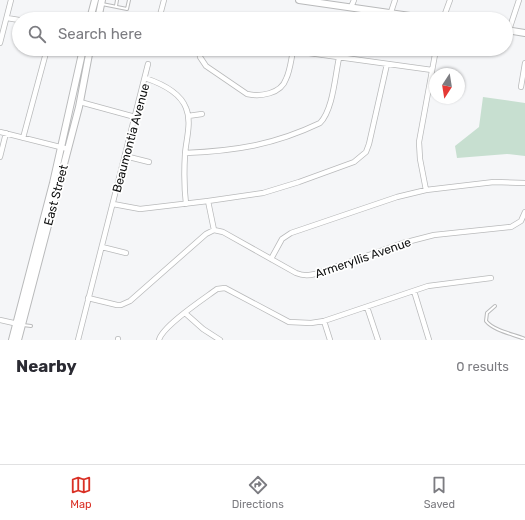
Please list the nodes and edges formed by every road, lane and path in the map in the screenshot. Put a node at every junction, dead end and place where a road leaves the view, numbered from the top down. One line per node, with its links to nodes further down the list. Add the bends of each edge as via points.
1 (11, 0): 20 (street)
2 (95, 0): 14 (main road)
3 (117, 0): 12 (lane)
4 (129, 0): 12 (lane, via 128,9)
5 (164, 0): 16 (street)
6 (299, 0): 13 (main road)
7 (354, 0): 13 (street)
8 (395, 0): 17 (street)
9 (450, 0): 18 (street)
10 (519, 0): 19 (street)
11 (102, 2): 12 (lane); 15 (main road)
12 (116, 6)
13 (351, 7): 17 (main road)
14 (92, 12)
15 (100, 12)
16 (161, 12)
17 (391, 12)
18 (446, 12)
19 (513, 15)
20 (4, 21): 23 (street)
21 (513, 31): 22 (main road)
22 (525, 33)
23 (0, 43)
24 (45, 56): 46 (street)
25 (81, 56): 47 (main road, East Street)
26 (88, 56): 40 (main road, East Street)
27 (200, 56): 28 (street, via 206,66 247,94 255,96 271,93 283,86)
28 (292, 56)
29 (326, 56): 31 (street)
30 (435, 56): 35 (street)
31 (339, 58): 34 (street); 49 (street, via 328,110 325,119 320,123 264,144 242,149)
32 (525, 63): 39 (street)
33 (148, 64): 37 (street)
34 (387, 64): 36 (street); 55 (street, via 369,144 366,152 354,162 263,193)
35 (432, 68)
36 (429, 70)
37 (145, 78): 42 (street, Beaumontia Avenue, via 165,86 178,96); 43 (street, Beaumontia Avenue)
38 (429, 87): 54 (street, via 419,142)
39 (521, 87)
40 (80, 102): 43 (street); 48 (main road, East Street)
41 (202, 114): 42 (street)
42 (188, 116): 49 (street, Beaumontia Avenue)
43 (135, 117): 51 (street, Beaumontia Avenue)
44 (0, 132): 45 (street)
45 (6, 133): 46 (street); 50 (street)
46 (23, 138): 47 (street)
47 (60, 147): 48 (street); 71 (main road, East Street)
48 (68, 149): 71 (main road, East Street)
49 (185, 153): 57 (street, Beaumontia Avenue)
50 (0, 156)
51 (125, 156): 52 (street); 56 (street, Beaumontia Avenue)
52 (149, 162)
53 (525, 183): 54 (street, via 494,182)
54 (426, 190): 62 (street, via 397,197 291,234 282,240)
55 (208, 201): 57 (street); 59 (street)
56 (113, 204): 57 (street, via 140,209); 60 (street, Beaumontia Avenue)
57 (186, 204)
58 (525, 212): 62 (street, Armeryllis Avenue, via 521,221 510,227 434,235 308,276 302,276)
59 (214, 230): 62 (street, Armeryllis Avenue, via 223,232); 65 (street, via 206,234 130,301 117,305)
60 (102, 247): 61 (street); 65 (street, Beaumontia Avenue)
61 (126, 253)
62 (271, 259)
63 (491, 278): 64 (street, via 428,286)
64 (414, 291): 67 (street); 81 (street)
65 (88, 298): 76 (street, Beaumontia Avenue)
66 (495, 306): 73 (lane, via 487,313 488,324)
67 (367, 307): 70 (street); 80 (street)
68 (185, 313): 70 (street, via 217,289 225,288 289,322); 77 (street, via 169,325); 78 (street)
69 (0, 320): 71 (street)
70 (324, 321): 79 (street)
71 (19, 324): 72 (lane); 74 (main road, East Street); 75 (main road, East Street)
72 (31, 326)
73 (525, 339)
74 (12, 340)
75 (18, 340)
76 (78, 340)
77 (159, 340)
78 (220, 340)
79 (330, 340)
80 (378, 340)
81 (429, 340)

